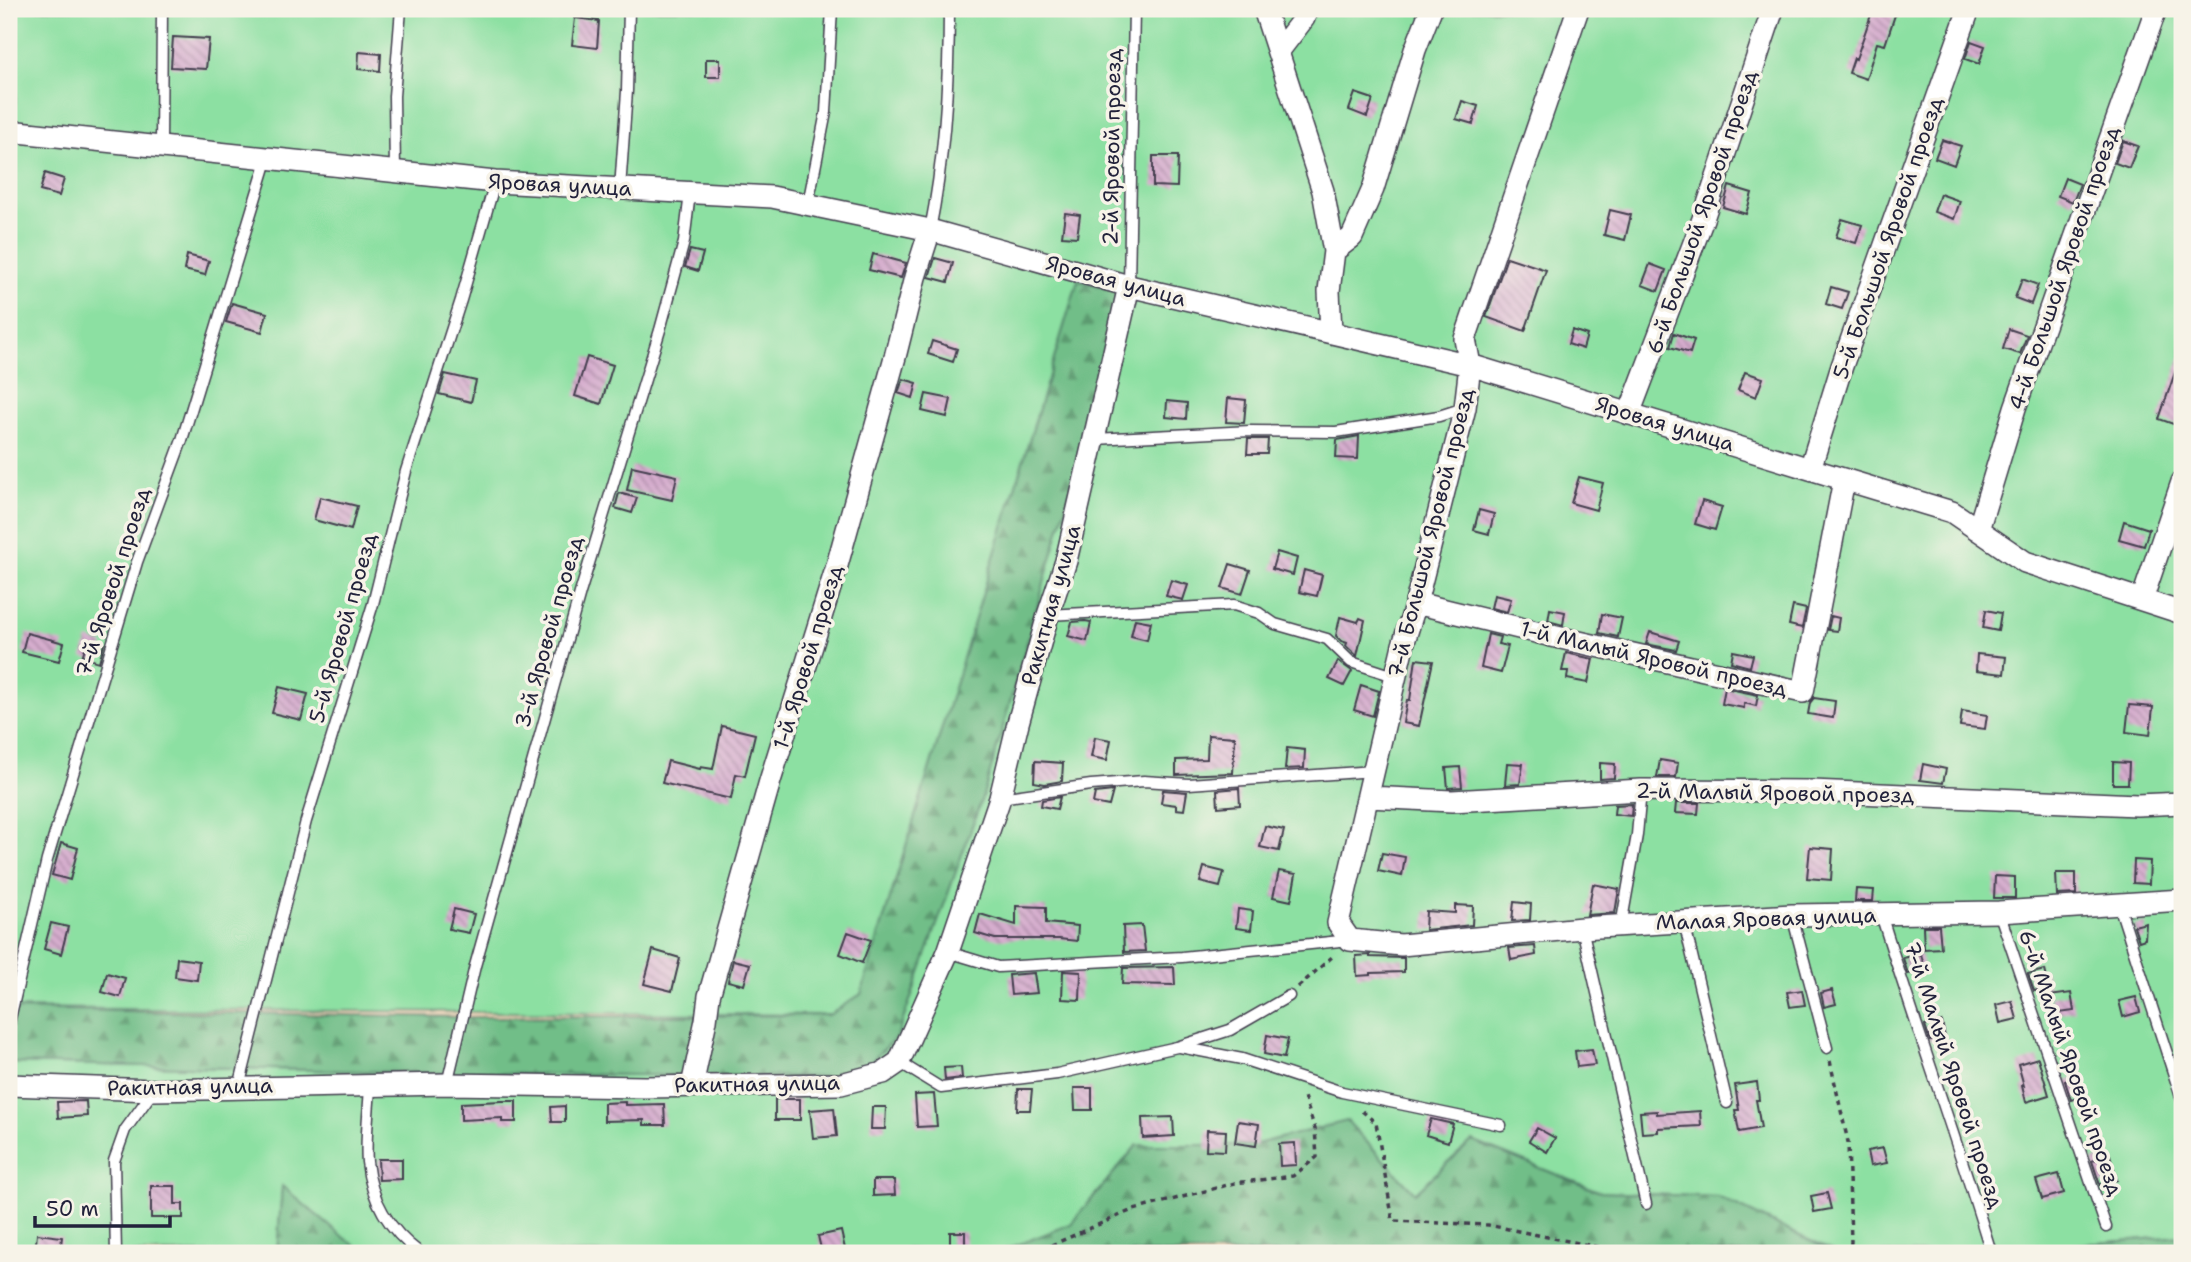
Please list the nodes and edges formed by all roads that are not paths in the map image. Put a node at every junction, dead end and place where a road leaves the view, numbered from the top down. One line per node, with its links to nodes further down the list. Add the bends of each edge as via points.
1 (162, 9): 16 (lane)
2 (401, 9): 18 (lane, via 394,96)
3 (629, 9): 20 (lane)
4 (832, 9): 22 (lane, via 826,112)
5 (949, 9): 23 (lane, via 938,192)
6 (1134, 9): 25 (lane, 2-й Яровой проезд)
7 (1264, 9): 14 (street)
8 (1307, 9): 14 (street)
9 (1431, 9): 24 (street, via 1373,189 1352,237)
10 (1578, 9): 27 (street, 7-й Большой Яровой проезд, via 1465,339)
11 (1773, 9): 29 (street, 6-й Большой Яровой проезд, via 1703,219)
12 (1969, 9): 31 (street, 5-й Большой Яровой проезд)
13 (2156, 9): 34 (street, 4-й Большой Яровой проезд, via 2015,408)
14 (1278, 52): 24 (street, via 1323,191)
15 (9, 131): 16 (street, Яровая улица)
16 (161, 146): 17 (street, Яровая улица)
17 (268, 158): 18 (street, Яровая улица); 56 (lane, 7-й Яровой проезд, via 182,440 137,562 47,860)
18 (395, 172): 19 (street, Яровая улица)
19 (495, 182): 20 (street, Яровая улица); 64 (lane, 5-й Яровой проезд, via 306,821)
20 (620, 189): 21 (street, Яровая улица)
21 (690, 193): 22 (street, Яровая улица, via 772,197); 60 (lane, 3-й Яровой проезд, via 684,242 500,876)
22 (808, 204): 23 (street, Яровая улица)
23 (930, 230): 25 (street, Яровая улица); 63 (street, 1-й Яровой проезд, via 836,569 709,996)
24 (1334, 251): 26 (street)
25 (1129, 286): 26 (street, Яровая улица); 30 (street, Ракитная улица)
26 (1331, 332): 27 (street, Яровая улица)
27 (1470, 365): 28 (street, 7-й Большой Яровой проезд); 29 (street, Яровая улица)
28 (1465, 408): 30 (lane, via 1336,432); 36 (street, 7-й Большой Яровой проезд)
29 (1629, 414): 31 (street, Яровая улица)
30 (1095, 439): 38 (street, Ракитная улица)
31 (1810, 469): 32 (street, Яровая улица)
32 (1844, 480): 34 (street, Яровая улица, via 1952,512); 36 (street, 1-й Малый Яровой проезд, via 1803,692)
33 (2182, 482): 35 (street)
34 (1978, 530): 35 (street, Яровая улица, via 2025,562)
35 (2142, 600): 37 (street, Яровая улица)
36 (1416, 603): 39 (street, 7-й Большой Яровой проезд)
37 (2182, 613)
38 (1048, 615): 39 (lane, via 1234,605 1275,624 1327,639 1351,662); 43 (street, Ракитная улица)
39 (1397, 677): 40 (street, 7-й Большой Яровой проезд)
40 (1374, 771): 42 (street, 7-й Большой Яровой проезд); 43 (lane, via 1189,784 1144,781)
41 (1641, 790): 42 (street, 2-й Малый Яровой проезд, via 1452,801); 44 (street, 2-й Малый Яровой проезд); 51 (lane)
42 (1368, 797): 53 (street, 7-й Большой Яровой проезд, via 1338,923)
43 (1000, 799): 54 (street, Ракитная улица)
44 (2182, 803)
45 (2182, 900): 46 (street, Малая Яровая улица)
46 (2119, 905): 47 (street, Малая Яровая улица); 66 (lane)
47 (1999, 912): 48 (street, Малая Яровая улица); 70 (lane, 6-й Малый Яровой проезд)
48 (1881, 914): 49 (street, Малая Яровая улица); 71 (lane, 7-й Малый Яровой проезд)
49 (1791, 915): 50 (street, Малая Яровая улица); 58 (lane)
50 (1684, 922): 51 (street, Малая Яровая улица); 67 (lane)
51 (1621, 926): 52 (street, Малая Яровая улица)
52 (1582, 928): 53 (street, Малая Яровая улица, via 1401,944); 69 (lane)
53 (1350, 940): 54 (lane, via 1182,957 998,967)
54 (948, 952): 59 (street, Ракитная улица)
55 (1289, 996): 57 (lane, via 1230,1030)
56 (9, 1023)
57 (1177, 1047): 59 (lane, via 1057,1074 941,1088); 68 (lane, via 1242,1059 1342,1092)
58 (1828, 1048)
59 (900, 1062): 63 (street, Ракитная улица, via 883,1073 841,1084)
60 (447, 1084): 62 (street, Ракитная улица); 63 (street, Ракитная улица)
61 (9, 1085): 65 (street, Ракитная улица)
62 (370, 1086): 64 (street, Ракитная улица); 73 (lane, via 367,1162 378,1208)
63 (692, 1086)
64 (239, 1087): 65 (street, Ракитная улица)
65 (154, 1090): 72 (lane, via 125,1130 114,1161)
66 (2182, 1100)
67 (1727, 1103)
68 (1501, 1125)
69 (1646, 1204)
70 (2106, 1227)
71 (1990, 1249)
72 (116, 1253)
73 (421, 1253)

